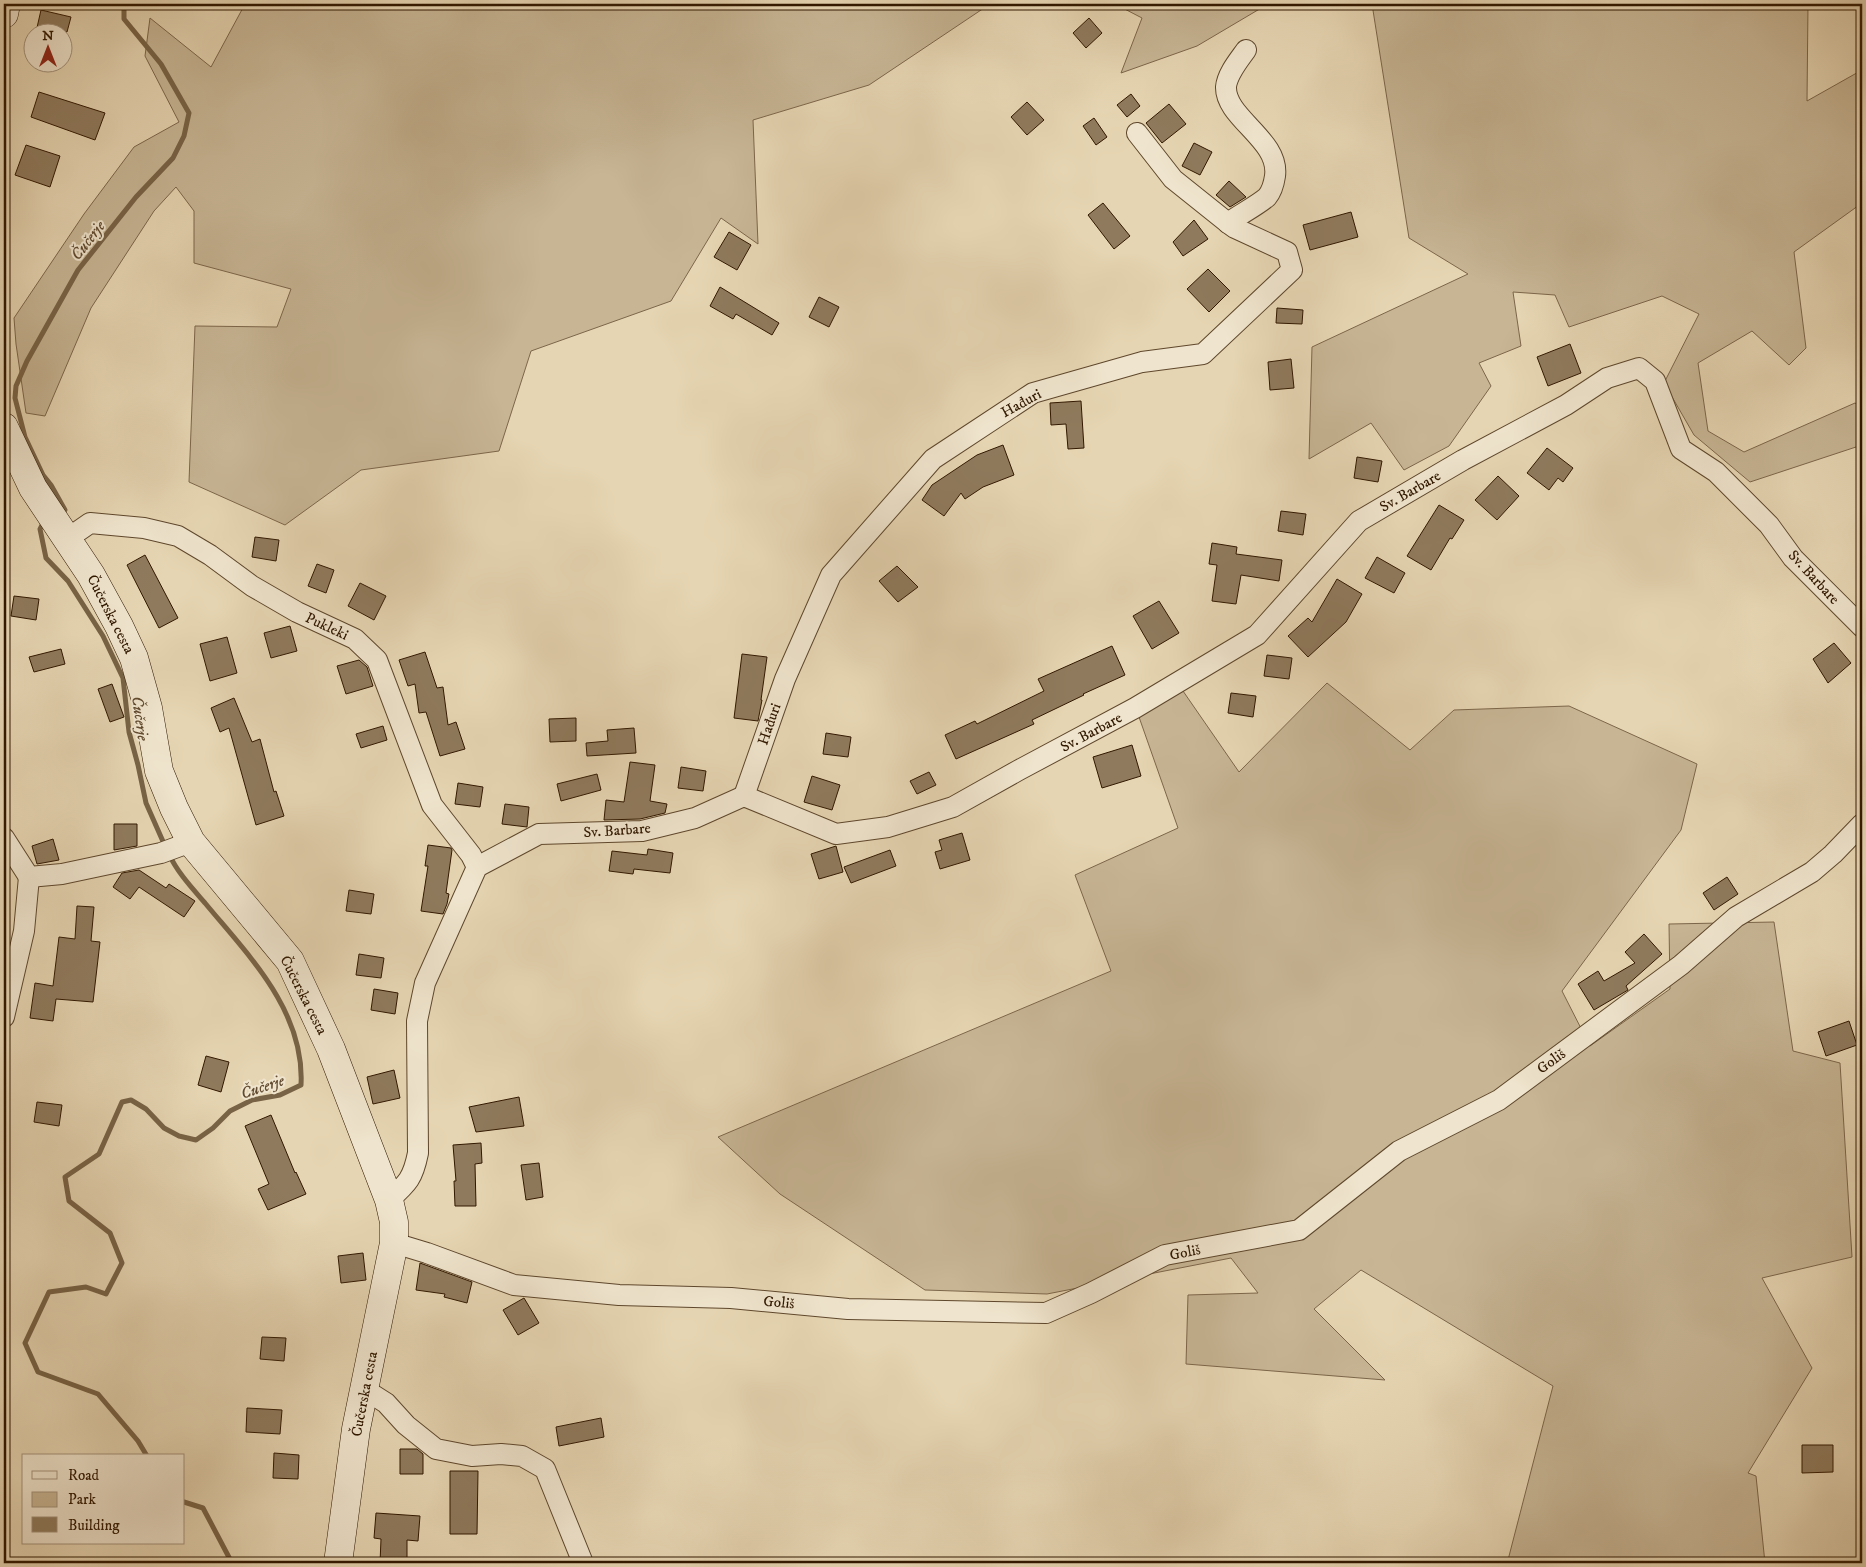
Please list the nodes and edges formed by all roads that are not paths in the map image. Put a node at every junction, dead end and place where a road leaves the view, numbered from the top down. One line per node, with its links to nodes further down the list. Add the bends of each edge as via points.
1 (6, 4): 2 (street)
2 (4, 14)
3 (1246, 50): 5 (street, via 1231,72 1226,87 1230,103 1261,138 1276,170 1274,184 1267,197)
4 (1137, 133): 5 (street, Hađuri, via 1173,179)
5 (1228, 223): 9 (street, Hađuri, via 1287,252 1292,270 1203,354 1142,362 1033,393 933,459 831,575 785,680)
6 (4, 427): 7 (street, Čučerska cesta, via 33,488)
7 (67, 539): 12 (street, Čučerska cesta, via 92,574 134,658 148,708 159,771 174,808); 13 (street, Pukleki, via 90,523 144,528 178,536 289,608 355,640 377,660 432,805)
8 (1862, 627): 9 (street, Sv. Barbare, via 1716,472 1681,449 1655,381 1639,368 1607,378 1566,405 1463,460 1360,521 1257,635 1135,708 953,808 888,827 836,834)
9 (744, 796): 13 (street, Sv. Barbare, via 695,818 642,831 540,834)
10 (1862, 824): 17 (street, Goliš, via 1812,872 1736,917 1681,965 1499,1100 1399,1151 1299,1230 1165,1255 1046,1313 848,1309 732,1298 619,1295 514,1285)
11 (4, 838): 14 (street)
12 (177, 847): 14 (street, via 62,874); 16 (street, Čučerska cesta, via 290,961 331,1048)
13 (477, 867): 16 (street, via 425,983 416,1021 418,1153 415,1170 408,1183)
14 (29, 878): 15 (street, via 24,931)
15 (4, 1017)
16 (389, 1200): 17 (street, Čučerska cesta)
17 (394, 1243): 18 (street, Čučerska cesta)
18 (364, 1389): 19 (street, Čučerska cesta); 20 (street, via 386,1403 406,1425 436,1449 472,1456 522,1456 545,1470)
19 (338, 1563)
20 (583, 1563)

